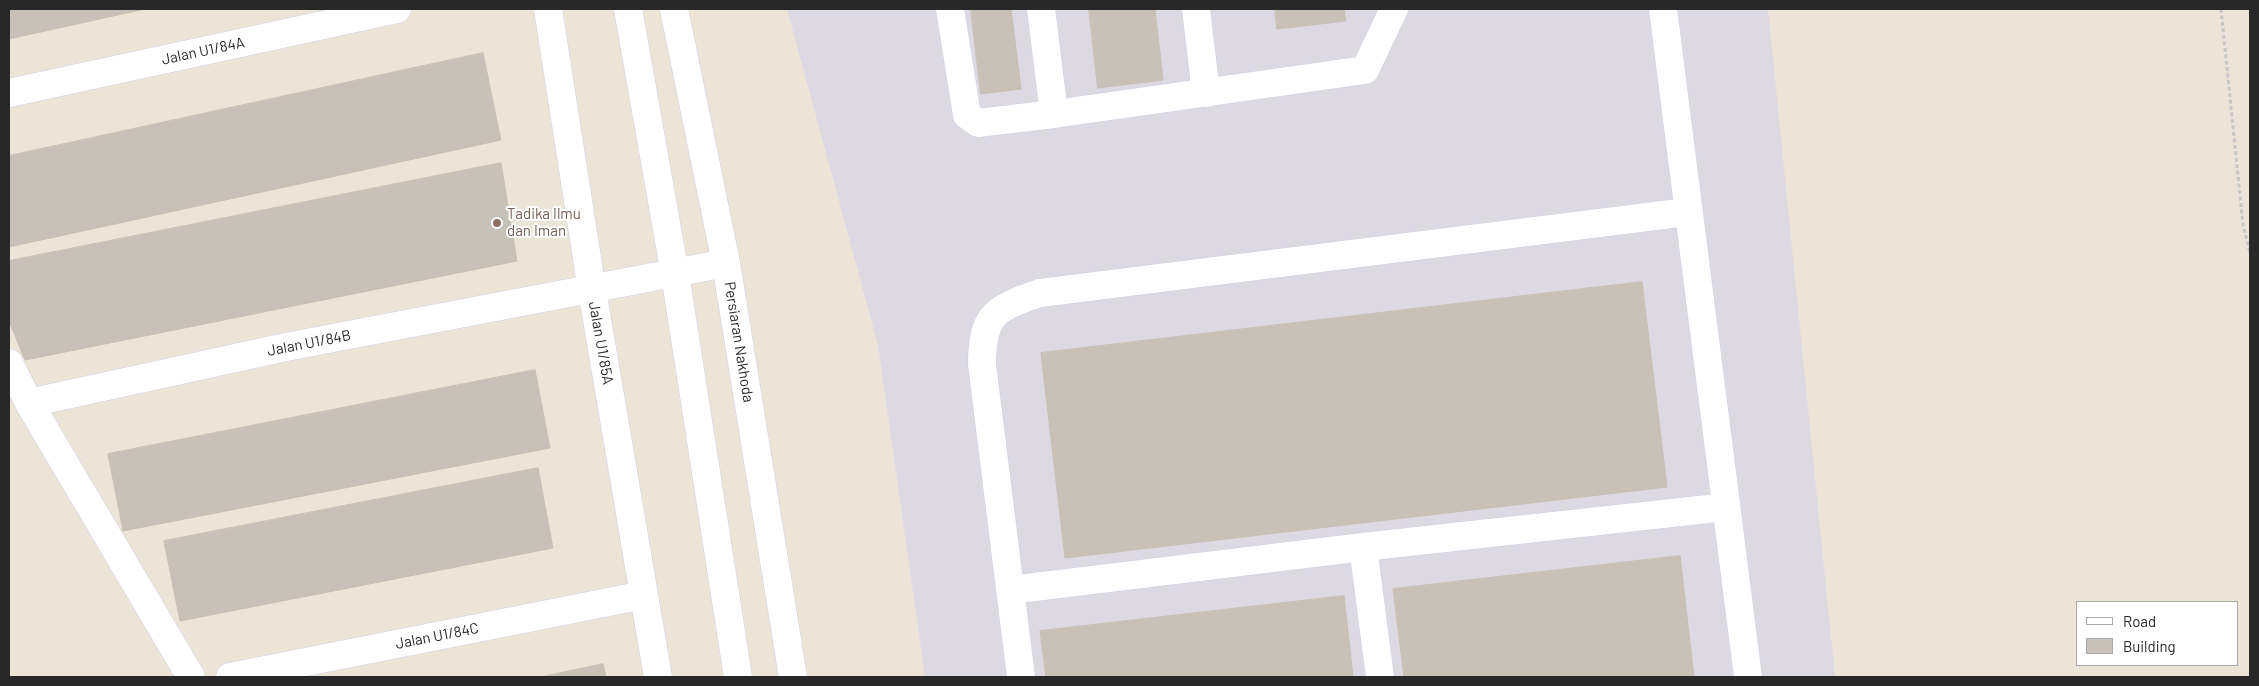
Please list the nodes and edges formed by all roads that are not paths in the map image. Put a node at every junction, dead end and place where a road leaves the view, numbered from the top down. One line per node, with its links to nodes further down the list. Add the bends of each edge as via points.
1 (397, 9): 10 (street, Jalan U1/84A)
2 (548, 9): 16 (street, Jalan U1/85A)
3 (628, 9): 15 (street)
4 (674, 9): 14 (street, Persiaran Nakhoda)
5 (950, 9): 12 (street, via 967,115 978,122)
6 (1042, 9): 12 (street)
7 (1196, 9): 11 (street)
8 (1394, 9): 11 (street, via 1365,70)
9 (1663, 9): 13 (street)
10 (9, 93)
11 (1206, 93): 12 (street)
12 (1054, 114)
13 (1687, 212): 19 (street); 21 (street, via 1040,293 1007,304 988,323 982,339 982,364)
14 (726, 263): 15 (street, Jalan U1/84B); 27 (street, Persiaran Nakhoda)
15 (676, 274): 16 (street, Jalan U1/84B); 26 (street)
16 (592, 290): 18 (street, Jalan U1/84B, via 286,347); 22 (street, Jalan U1/85A)
17 (9, 363): 18 (street)
18 (29, 402): 23 (street)
19 (1726, 507): 20 (street); 30 (street)
20 (1363, 547): 21 (street); 29 (street)
21 (1010, 590): 28 (street)
22 (644, 594): 24 (street, Jalan U1/84C); 25 (street, Jalan U1/85A)
23 (191, 677)
24 (230, 677)
25 (658, 677)
26 (738, 677)
27 (793, 677)
28 (1021, 677)
29 (1380, 677)
30 (1748, 677)

